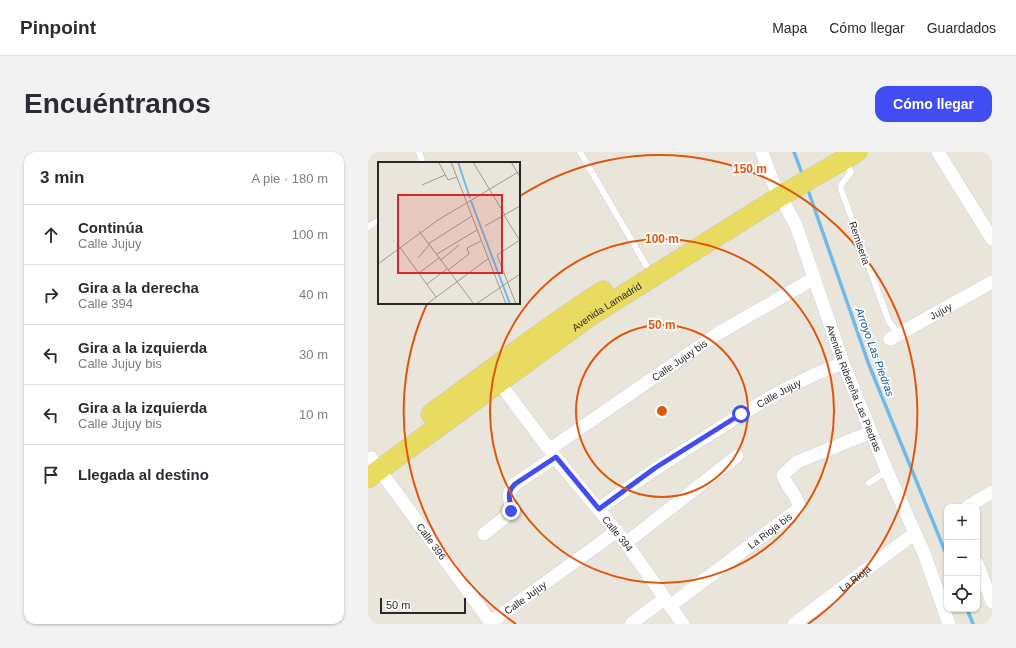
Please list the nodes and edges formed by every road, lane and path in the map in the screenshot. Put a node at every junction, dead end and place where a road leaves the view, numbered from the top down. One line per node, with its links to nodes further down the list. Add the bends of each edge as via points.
1 (419, 152): 6 (lane)
2 (580, 152): 11 (lane)
3 (762, 152): 7 (street, Avenida Ribereña Las Piedras)
4 (938, 152): 10 (street)
5 (838, 156): 7 (main road, Avenida Lamadrid); 14 (lane, Remiseria, via 851,172 841,185 841,189)
6 (423, 162)
7 (779, 190): 11 (main road, Avenida Lamadrid); 12 (street, Avenida Ribereña Las Piedras, via 796,226); 16 (main road, Avenida Lamadrid)
8 (378, 221): 9 (lane)
9 (368, 227)
10 (992, 240)
11 (646, 265): 16 (main road, Avenida Lamadrid, via 572,311)
12 (813, 279): 15 (street, Avenida Ribereña Las Piedras); 18 (street, Calle Jujuy bis, via 717,334)
13 (992, 282): 14 (street, Jujuy)
14 (894, 336)
15 (843, 363): 17 (street, Avenida Ribereña Las Piedras); 25 (street, Calle Jujuy, via 806,378 741,414 655,468)
16 (495, 376): 18 (street, Calle 394); 20 (main road, Avenida Lamadrid)
17 (871, 432): 21 (street, Avenida Ribereña Las Piedras); 31 (street, La Rioja bis, via 797,462 786,471 783,475 784,480 798,501 799,506 796,510)
18 (552, 453): 25 (street, Calle 394); 28 (street, Calle Jujuy bis, via 510,488 511,511)
19 (737, 456): 29 (street)
20 (371, 467): 33 (street, Calle 396)
21 (887, 471): 22 (lane); 27 (street, Avenida Ribereña Las Piedras)
22 (869, 483)
23 (992, 492): 24 (street)
24 (972, 504)
25 (599, 509): 26 (street, Calle 394)
26 (617, 531): 29 (street, Calle 394); 33 (street, Calle Jujuy)
27 (915, 533): 36 (street, La Rioja); 37 (street, Avenida Ribereña Las Piedras)
28 (484, 534)
29 (626, 543): 31 (street, Calle 394)
30 (980, 571): 32 (street)
31 (667, 602): 34 (street, La Rioja bis); 35 (street, Calle 394)
32 (992, 602)
33 (492, 623)
34 (631, 624)
35 (683, 624)
36 (794, 624)
37 (949, 624)

